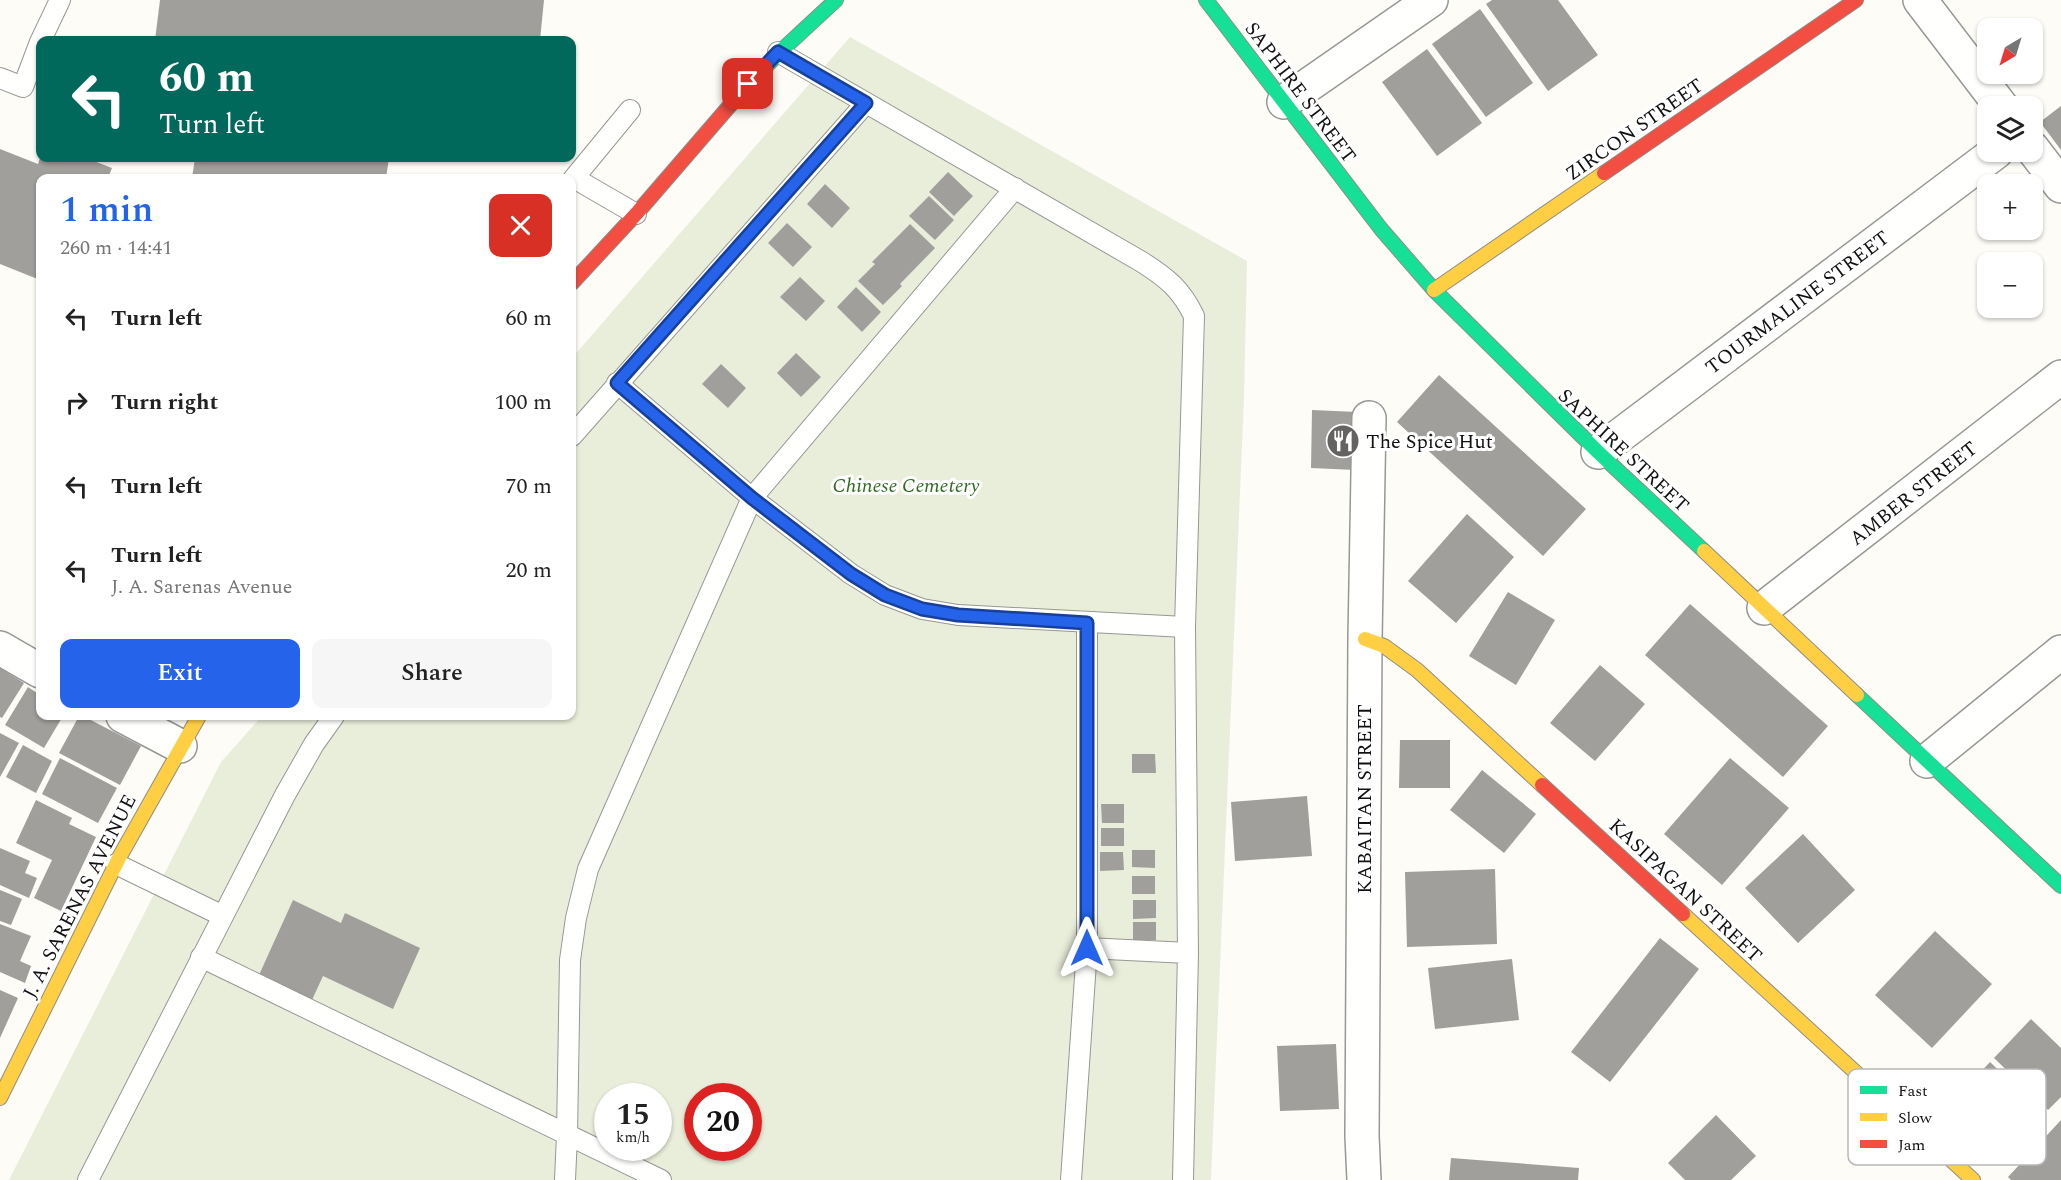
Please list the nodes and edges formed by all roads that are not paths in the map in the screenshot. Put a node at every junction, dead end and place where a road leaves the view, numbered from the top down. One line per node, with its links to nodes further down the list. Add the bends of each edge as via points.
1 (60, 0): 7 (lane)
2 (836, 0): 8 (street)
3 (1206, 0): 12 (street, SAPHIRE STREET)
4 (1431, 0): 12 (street)
5 (1856, 0): 23 (street, ZIRCON STREET)
6 (1920, 0): 11 (street)
7 (43, 36)
8 (778, 52): 13 (lane); 21 (street)
9 (36, 53): 10 (lane, via 23,87)
10 (0, 78)
11 (1993, 96)
12 (1284, 102): 23 (street, SAPHIRE STREET, via 1381,229)
13 (866, 103): 20 (lane); 25 (lane)
14 (630, 110): 17 (lane)
15 (1983, 162): 28 (street, TOURMALINE STREET)
16 (2043, 162): 19 (street)
17 (576, 176)
18 (576, 182): 21 (lane)
19 (2061, 186)
20 (1015, 188): 29 (lane); 32 (lane, via 1167,278 1185,297 1194,316)
21 (636, 214): 22 (street)
22 (576, 279)
23 (1434, 290): 28 (street, SAPHIRE STREET)
24 (2061, 377): 30 (street, AMBER STREET)
25 (617, 383): 27 (lane); 29 (lane)
26 (1369, 418): 33 (street, KABAITAN STREET)
27 (576, 431)
28 (1598, 452): 30 (street, SAPHIRE STREET)
29 (752, 498): 31 (lane, via 851,574 885,595 922,609); 50 (lane, via 588,868 570,960)
30 (1764, 608): 41 (street, SAPHIRE STREET)
31 (1087, 623): 32 (lane); 45 (lane)
32 (1185, 627): 46 (lane)
33 (1365, 639): 48 (street, KASIPAGAN STREET, via 1384,646 1417,670); 57 (street, KABAITAN STREET)
34 (0, 648): 36 (street)
35 (2061, 652): 41 (street)
36 (36, 669)
37 (131, 720): 40 (street)
38 (196, 720): 40 (street, J. A. SARENAS AVENUE)
39 (331, 720): 44 (lane, via 285,795)
40 (180, 746): 42 (street, J. A. SARENAS AVENUE)
41 (1927, 761): 43 (street, SAPHIRE STREET)
42 (116, 864): 44 (lane); 49 (street, J. A. SARENAS AVENUE)
43 (2061, 886)
44 (223, 916): 47 (lane)
45 (1087, 948): 46 (lane); 55 (lane)
46 (1188, 952): 56 (lane)
47 (201, 957): 50 (lane); 52 (lane)
48 (1852, 1069)
49 (0, 1098)
50 (567, 1135): 53 (lane); 54 (lane)
51 (1957, 1165): 58 (street, KASIPAGAN STREET)
52 (88, 1180)
53 (565, 1180)
54 (661, 1180)
55 (1071, 1180)
56 (1183, 1180)
57 (1364, 1180)
58 (1973, 1180)

